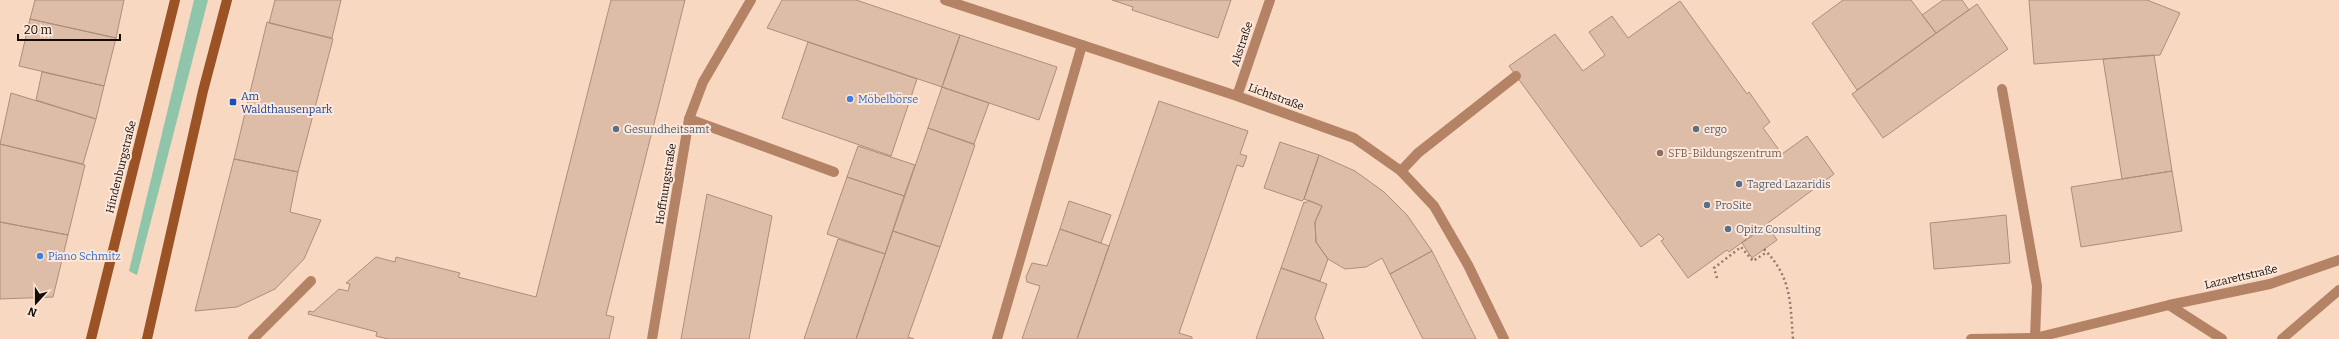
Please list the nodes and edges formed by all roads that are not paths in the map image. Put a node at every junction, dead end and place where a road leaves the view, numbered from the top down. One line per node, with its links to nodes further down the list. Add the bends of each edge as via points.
1 (175, 0): 17 (main road, Hindenburgstraße)
2 (226, 0): 18 (main road)
3 (751, 0): 10 (street, Hoffnungstraße, via 702,82)
4 (945, 0): 6 (street, Lichtstraße)
5 (1270, 0): 9 (street, Akstraße)
6 (1082, 45): 9 (street, Lichtstraße); 21 (street)
7 (1516, 76): 11 (street, via 1418,153)
8 (2002, 89): 24 (street, via 2037,286)
9 (1238, 96): 11 (street, Lichtstraße, via 1354,138)
10 (689, 119): 12 (street); 20 (street, Hoffnungstraße)
11 (1402, 171): 22 (street, Lichtstraße, via 1434,206 1468,265)
12 (834, 172)
13 (2339, 260): 16 (street, Lazarettstraße, via 2270,284)
14 (311, 281): 19 (street)
15 (2339, 290): 26 (street)
16 (2169, 305): 24 (street, Lazarettstraße); 25 (street)
17 (91, 339)
18 (147, 339)
19 (253, 339)
20 (652, 339)
21 (997, 339)
22 (1504, 339)
23 (1971, 339): 24 (street, Lazarettstraße)
24 (2036, 339)
25 (2222, 339)
26 (2282, 339)

